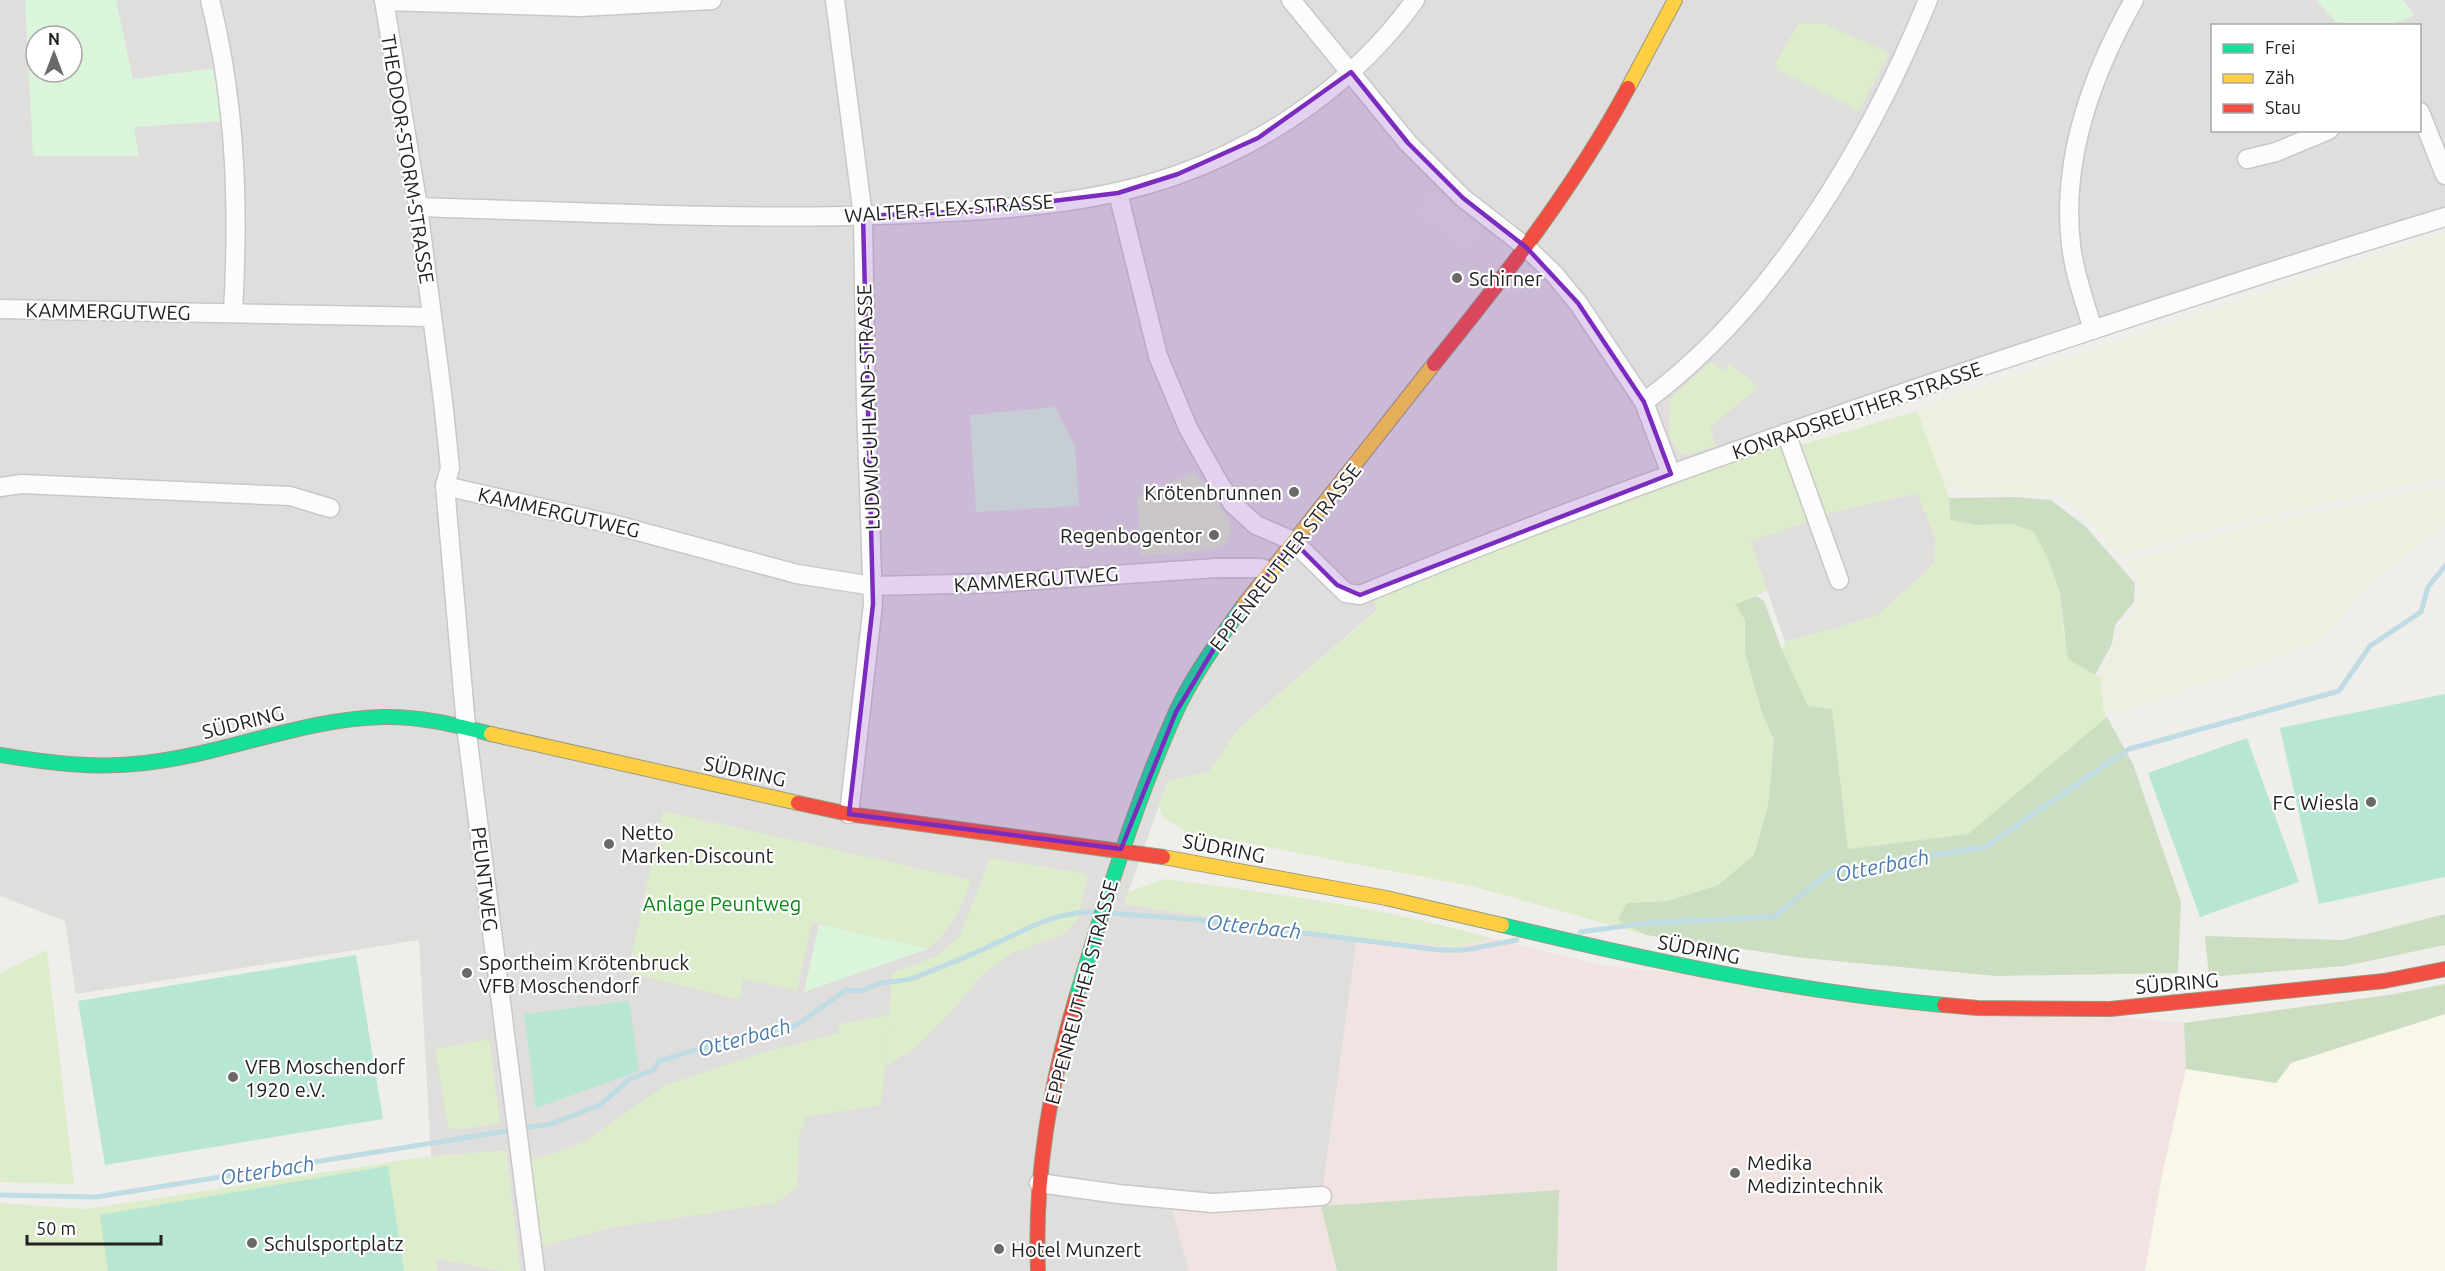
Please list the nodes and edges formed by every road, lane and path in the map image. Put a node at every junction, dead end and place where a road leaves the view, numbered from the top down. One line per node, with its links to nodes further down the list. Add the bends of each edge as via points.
1 (210, 0): 21 (street, via 228,81 237,191)
2 (384, 0): 3 (street, via 580,7); 16 (street, THEODOR-STORM-STRASSE)
3 (712, 0)
4 (835, 0): 17 (street, LUDWIG-UHLAND-STRASSE)
5 (1291, 0): 10 (street)
6 (1414, 0): 10 (street, WALTER-FLEX-STRASSE)
7 (1675, 0): 19 (street, EPPENREUTHER STRASSE, via 1605,130)
8 (1928, 0): 24 (street, via 1893,80 1855,152 1798,238 1754,296 1696,359)
9 (2134, 0): 23 (street, via 2102,60 2072,161 2071,247)
10 (1351, 72): 15 (street, WALTER-FLEX-STRASSE, via 1302,109 1239,147 1178,174); 19 (street, via 1408,143 1463,198)
11 (2421, 115): 14 (street)
12 (2324, 132): 13 (street)
13 (2247, 159)
14 (2445, 175)
15 (1118, 192): 17 (street, WALTER-FLEX-STRASSE, via 972,211); 30 (street, KONRADSREUTHER STRASSE, via 1158,356 1188,428 1232,503 1256,525)
16 (418, 207): 17 (street, WALTER-FLEX-STRASSE, via 764,217); 22 (street, THEODOR-STORM-STRASSE)
17 (863, 216): 33 (street, LUDWIG-UHLAND-STRASSE)
18 (2445, 217): 23 (street, KONRADSREUTHER STRASSE, via 2275,268)
19 (1527, 248): 24 (street, via 1578,303); 30 (street, EPPENREUTHER STRASSE)
20 (0, 309): 21 (street, KAMMERGUTWEG)
21 (233, 312): 22 (street, KAMMERGUTWEG)
22 (432, 317): 27 (street, via 450,468)
23 (2093, 330): 25 (street, KONRADSREUTHER STRASSE)
24 (1644, 402): 26 (street)
25 (1786, 433): 26 (street, KONRADSREUTHER STRASSE); 32 (street)
26 (1671, 474): 30 (street, KONRADSREUTHER STRASSE, via 1360,595 1346,593)
27 (445, 486): 33 (street, KAMMERGUTWEG, via 612,524 797,574); 34 (street, PEUNTWEG)
28 (0, 487): 29 (street, via 22,484 291,496)
29 (330, 508)
30 (1293, 542): 31 (street, EPPENREUTHER STRASSE)
31 (1269, 571): 33 (street, KAMMERGUTWEG, via 1217,568 995,583); 37 (street, EPPENREUTHER STRASSE, via 1215,647 1176,712)
32 (1839, 580)
33 (873, 586): 36 (street, LUDWIG-UHLAND-STRASSE)
34 (466, 726): 35 (street, SÜDRING, via 423,719 350,719 147,763 101,766); 36 (street, SÜDRING, via 573,754); 41 (street, PEUNTWEG)
35 (0, 755)
36 (849, 814): 37 (street, SÜDRING)
37 (1121, 849): 38 (street, SÜDRING, via 1453,913 1623,954 1872,999 1978,1008 2110,1009 2384,981); 39 (street, EPPENREUTHER STRASSE, via 1049,1098)
38 (2445, 969)
39 (1039, 1183): 40 (street, via 1212,1203); 42 (street, EPPENREUTHER STRASSE)
40 (1322, 1196)
41 (535, 1271)
42 (1038, 1271)

